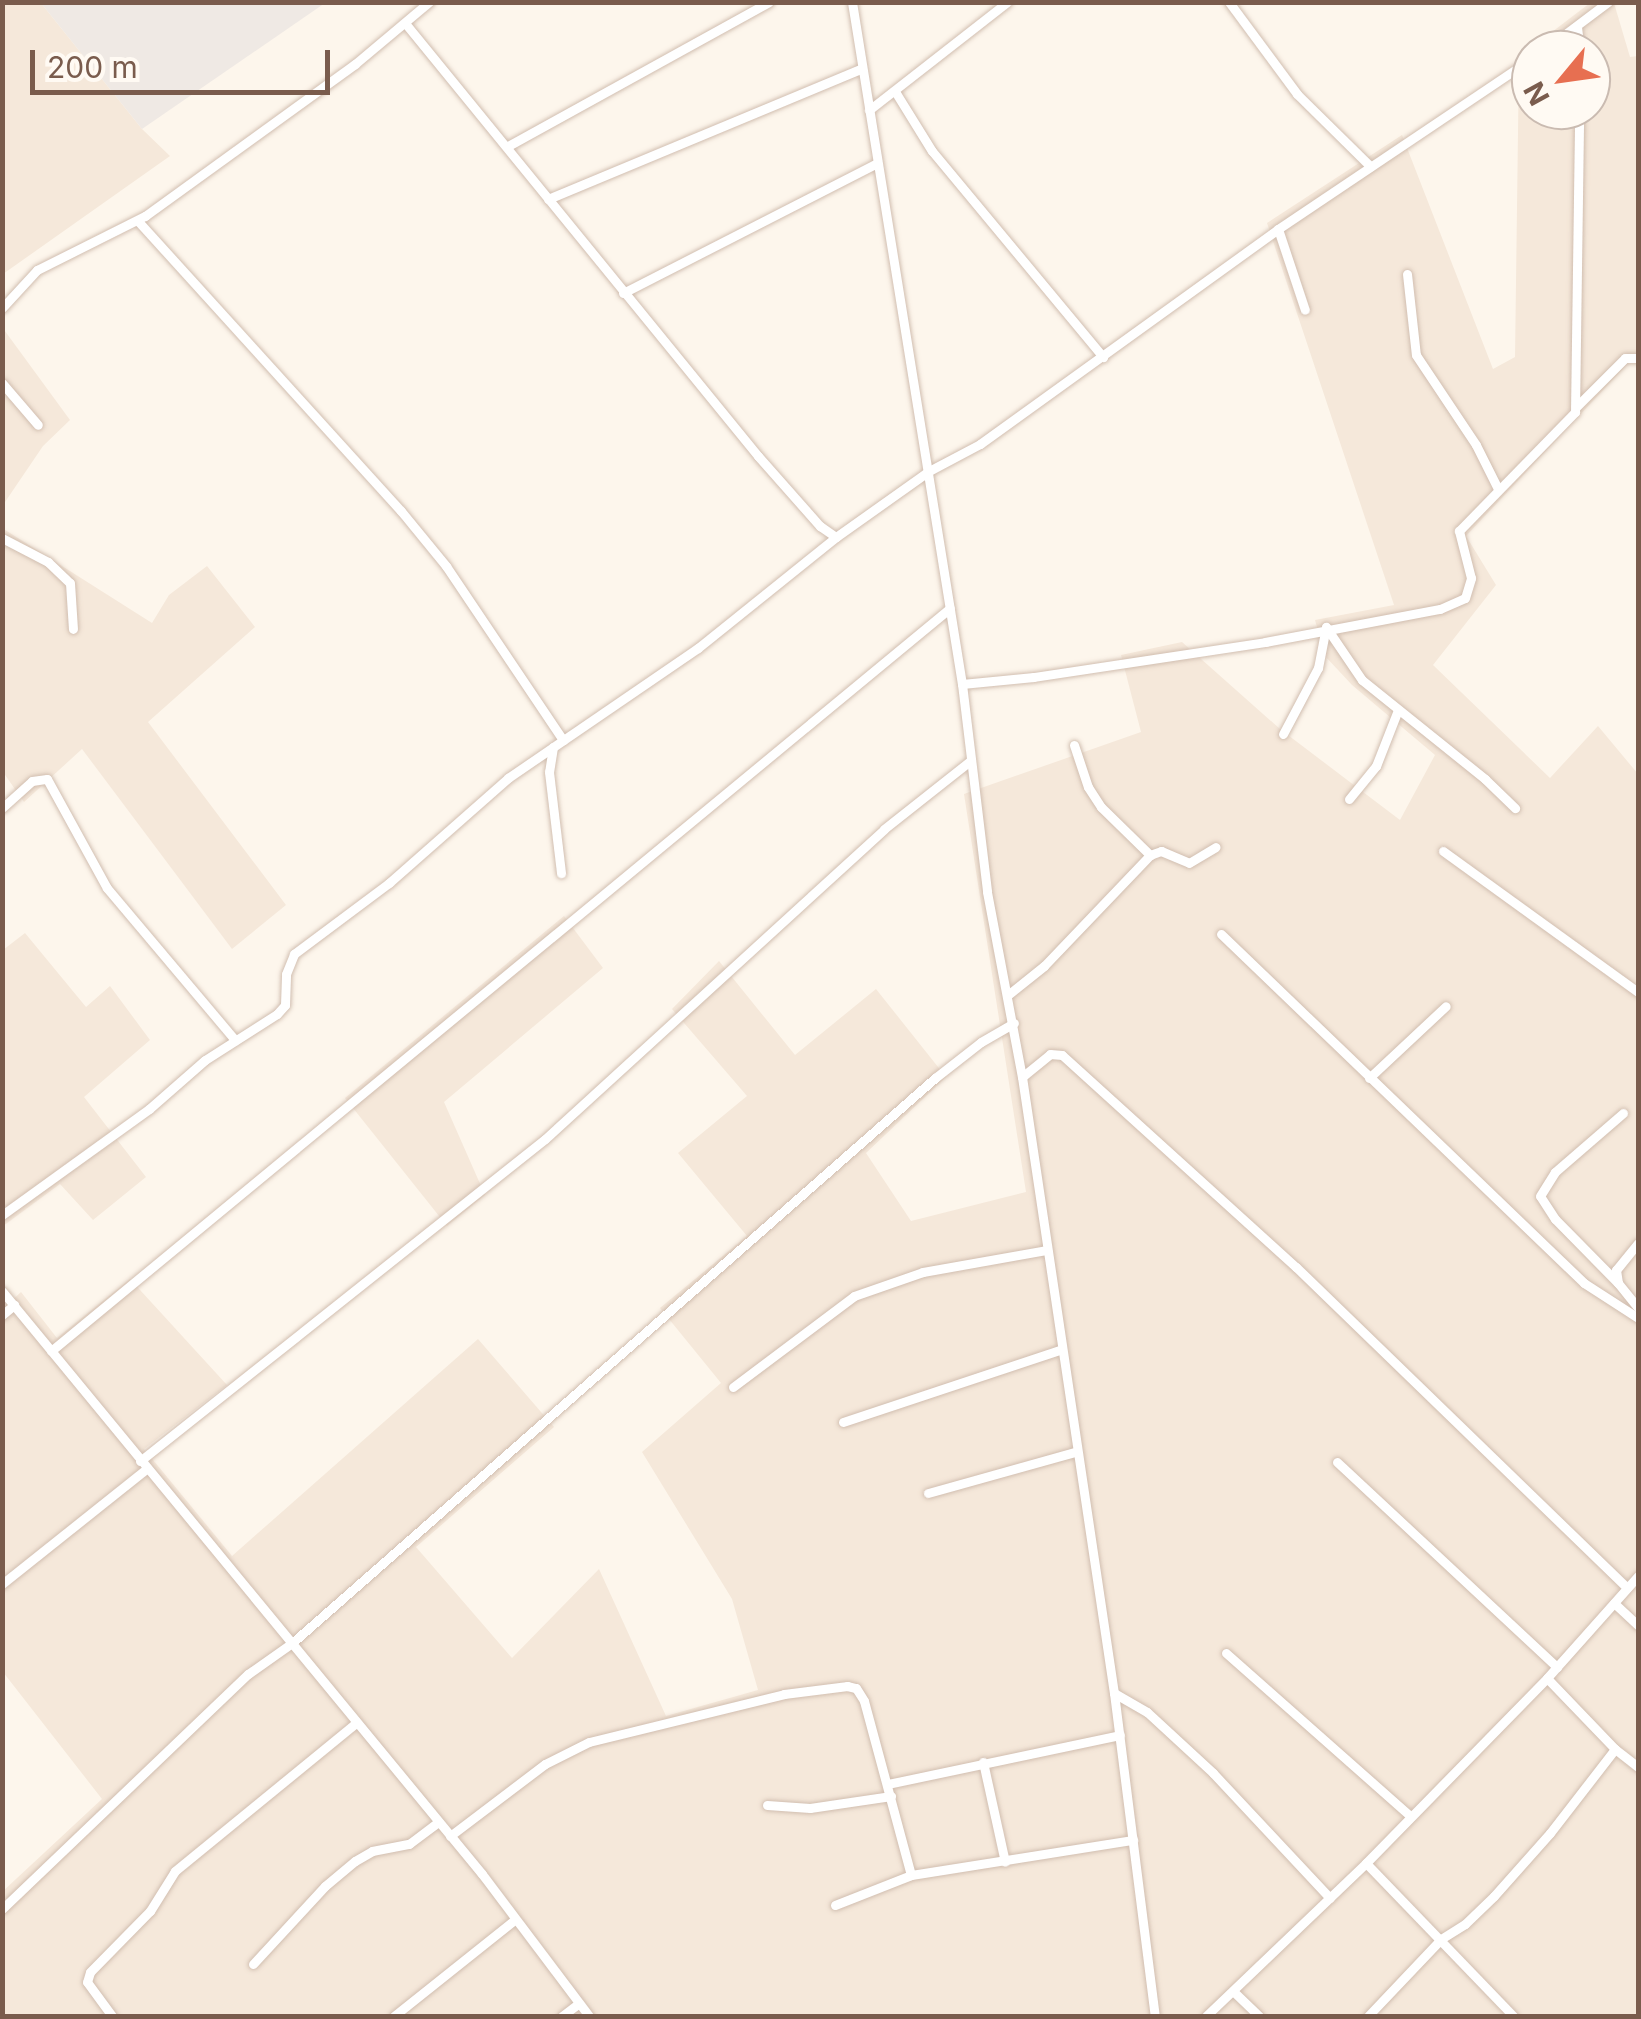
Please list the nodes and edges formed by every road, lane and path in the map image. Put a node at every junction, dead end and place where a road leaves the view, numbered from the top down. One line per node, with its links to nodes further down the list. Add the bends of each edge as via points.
1 (429, 2): 7 (street)
2 (769, 2): 16 (street)
3 (852, 2): 11 (street)
4 (1007, 2): 13 (street)
5 (1229, 2): 18 (street, via 1297,94)
6 (1608, 2): 8 (street)
7 (405, 24): 16 (street); 20 (street)
8 (1577, 26): 9 (street); 10 (street)
9 (1572, 30)
10 (1578, 30)
11 (862, 69): 14 (street); 19 (street)
12 (1511, 72): 18 (street)
13 (896, 93): 14 (street); 28 (street, via 932,151)
14 (869, 110): 17 (street)
15 (1579, 130): 31 (street)
16 (508, 146): 19 (street)
17 (878, 164): 24 (street); 33 (street)
18 (1370, 166): 21 (street)
19 (548, 199): 24 (street)
20 (138, 221): 25 (street, via 57,257); 43 (street, via 401,511)
21 (1278, 229): 27 (street); 28 (street)
22 (1406, 274): 34 (street, via 1416,355)
23 (2, 289): 25 (street)
24 (624, 293): 35 (street, via 758,456)
25 (15, 297): 26 (street)
26 (2, 308)
27 (1305, 310)
28 (1103, 357): 33 (street)
29 (1638, 358): 31 (street, via 1625,358)
30 (2, 383): 32 (street)
31 (1576, 407): 34 (street)
32 (38, 425)
33 (929, 472): 35 (street); 37 (street)
34 (1498, 489): 38 (street, via 1459,532 1471,578 1458,604)
35 (836, 537): 43 (street, via 698,648)
36 (2, 538): 39 (street, via 70,582)
37 (950, 608): 40 (street); 73 (street)
38 (1326, 627): 40 (street, via 1265,642); 41 (street, via 1352,669); 42 (street, via 1318,668)
39 (73, 629)
40 (962, 684): 46 (street)
41 (1398, 710): 47 (street, via 1376,766); 49 (street)
42 (1283, 734)
43 (563, 740): 45 (street)
44 (1074, 745): 52 (street, via 1101,807)
45 (553, 747): 53 (street, via 548,772); 59 (street, via 294,954 285,1005)
46 (970, 761): 56 (street); 78 (street, via 870,842 545,1138)
47 (1349, 799)
48 (2, 808): 59 (street, via 32,780 47,779 108,888)
49 (1515, 808)
50 (1216, 847): 52 (street, via 1189,863 1161,851)
51 (1443, 852): 55 (street)
52 (1150, 855): 56 (street)
53 (561, 874)
54 (1221, 934): 61 (street)
55 (1638, 992)
56 (1009, 994): 58 (street)
57 (1446, 1006): 61 (street)
58 (1014, 1023): 60 (street); 85 (street, via 936,1078)
59 (235, 1040): 63 (street)
60 (1022, 1078): 65 (street); 82 (street, via 1050,1054 1062,1055 1296,1267)
61 (1369, 1078): 71 (street, via 1584,1282)
62 (1623, 1113): 66 (street, via 1556,1172 1540,1196)
63 (2, 1215)
64 (1638, 1243): 66 (street, via 1616,1270)
65 (1047, 1250): 72 (street); 74 (street, via 923,1272 854,1296)
66 (1618, 1284): 69 (street)
67 (2, 1291): 68 (street)
68 (14, 1304): 70 (street); 73 (street)
69 (1638, 1308)
70 (2, 1315)
71 (1638, 1318)
72 (1060, 1350): 75 (street); 76 (street)
73 (51, 1351): 78 (street)
74 (734, 1387)
75 (843, 1422)
76 (1075, 1452): 79 (street); 89 (street)
77 (1338, 1462): 87 (street)
78 (143, 1465): 81 (street); 85 (street)
79 (928, 1493)
80 (1638, 1576): 82 (street)
81 (2, 1584)
82 (1627, 1588): 83 (street)
83 (1614, 1602): 84 (street); 87 (street)
84 (1638, 1625)
85 (292, 1644): 90 (street); 107 (street, via 248,1674)
86 (1226, 1653): 98 (street)
87 (1556, 1668): 88 (street)
88 (1546, 1678): 92 (street); 98 (street)
89 (1114, 1693): 91 (street); 105 (street, via 1147,1712 1213,1772)
90 (356, 1723): 99 (street); 113 (street, via 175,1871 150,1911 90,1972 86,1982)
91 (1120, 1735): 93 (street); 101 (street)
92 (1615, 1749): 94 (street); 109 (street, via 1494,1896)
93 (983, 1762): 95 (street); 102 (street)
94 (1638, 1767)
95 (888, 1784): 96 (street); 100 (street, via 861,1693 829,1686 590,1742 545,1764)
96 (891, 1796): 97 (street, via 810,1808); 104 (street)
97 (766, 1804)
98 (1410, 1816): 103 (street)
99 (438, 1822): 100 (street); 110 (street, via 408,1844 355,1861)
100 (450, 1836): 108 (street)
101 (1133, 1840): 102 (street); 117 (street)
102 (1005, 1862): 104 (street)
103 (1366, 1863): 105 (street); 109 (street)
104 (910, 1876): 106 (street)
105 (1330, 1898): 111 (street)
106 (835, 1905)
107 (2, 1909)
108 (513, 1921): 112 (street); 114 (street)
109 (1441, 1939): 120 (street); 121 (street)
110 (253, 1964)
111 (1234, 1992): 118 (street); 119 (street)
112 (579, 2003): 115 (street); 116 (street)
113 (112, 2016)
114 (394, 2016)
115 (562, 2016)
116 (589, 2016)
117 (1155, 2016)
118 (1206, 2016)
119 (1259, 2016)
120 (1368, 2016)
121 (1513, 2016)

